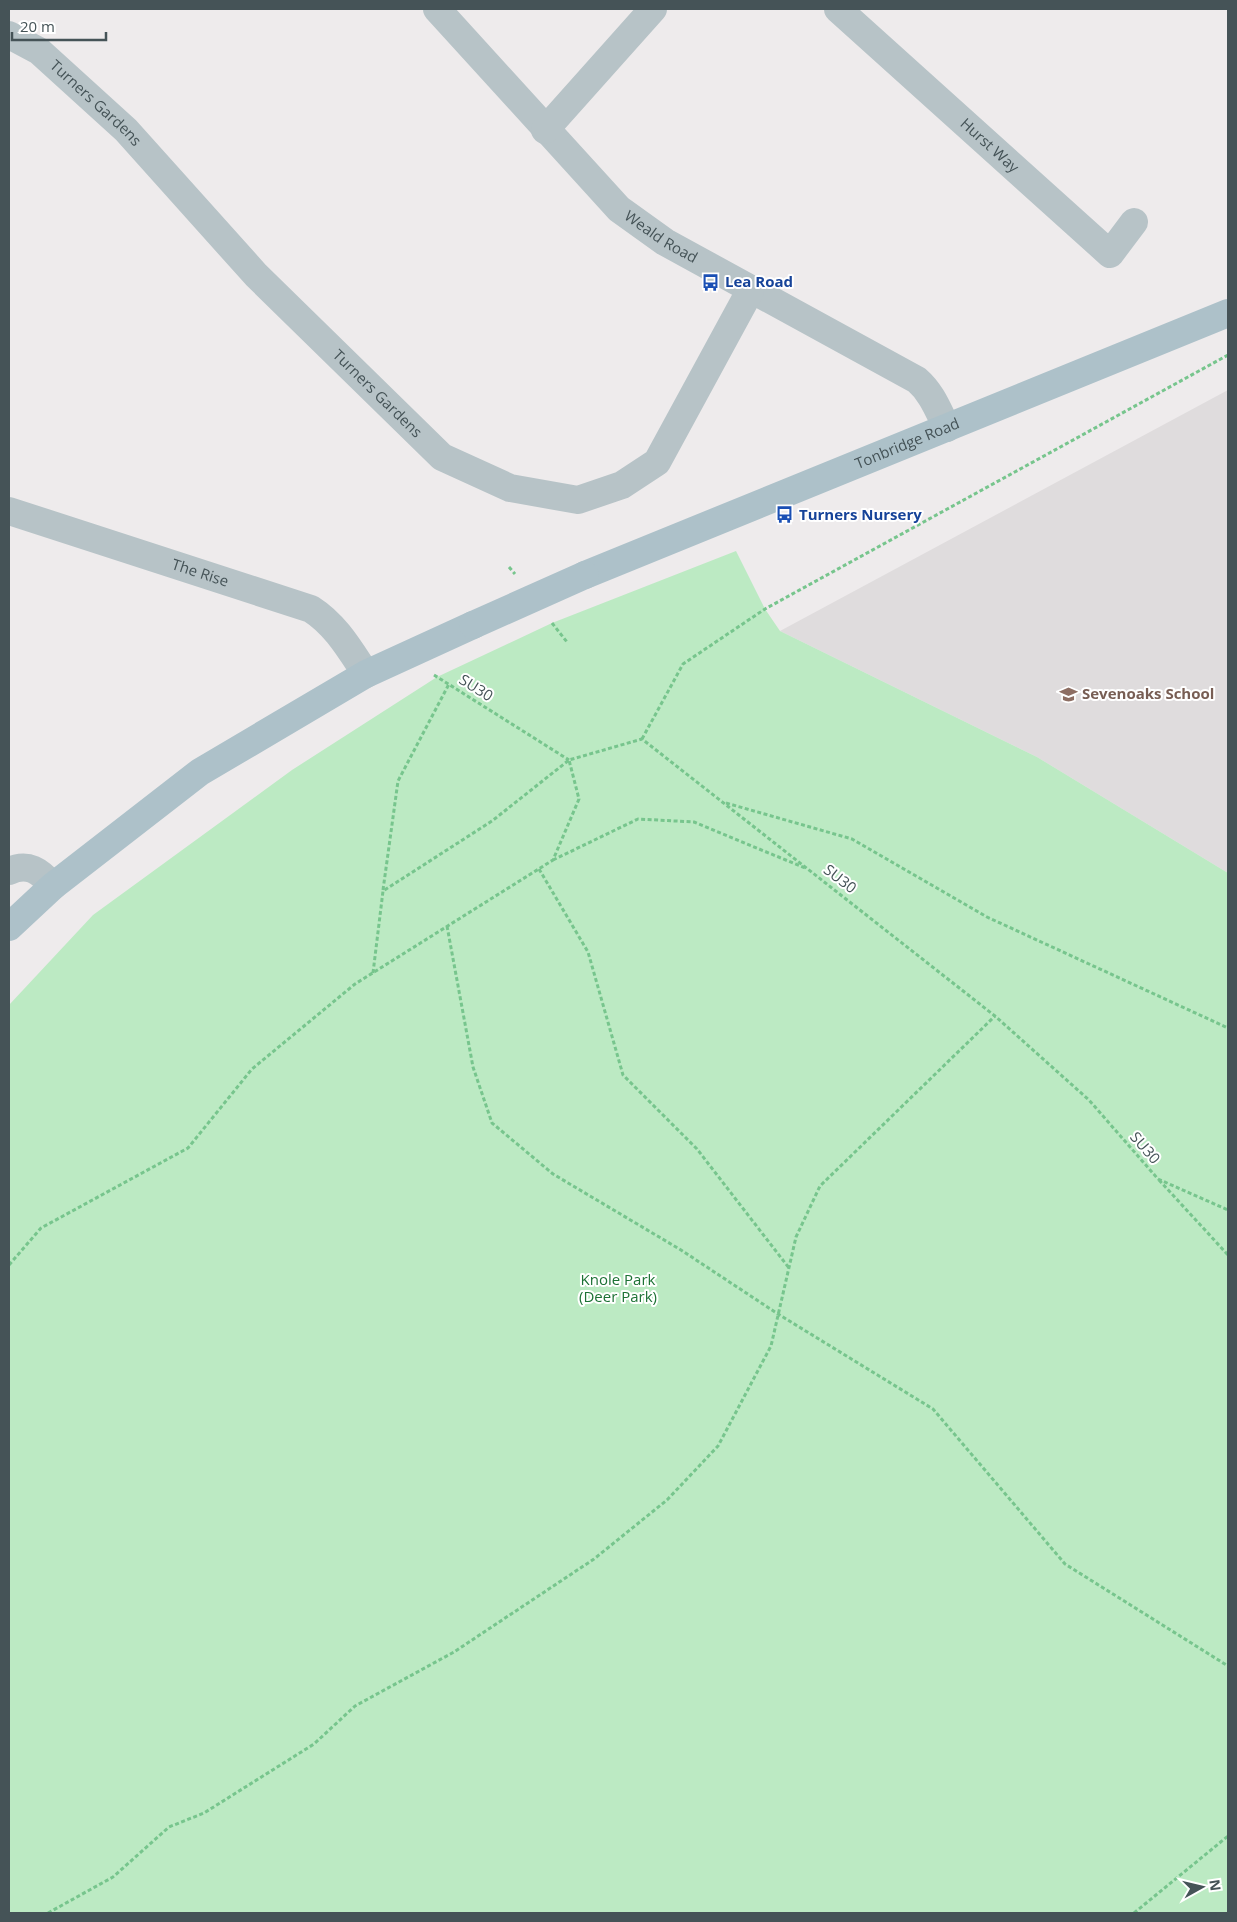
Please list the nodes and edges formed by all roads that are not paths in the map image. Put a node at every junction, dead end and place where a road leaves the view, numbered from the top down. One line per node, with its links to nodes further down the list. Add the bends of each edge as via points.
1 (437, 9): 5 (street, Weald Road)
2 (654, 9): 5 (street)
3 (838, 9): 6 (street, Hurst Way, via 1105,262)
4 (9, 35): 7 (street, Turners Gardens, via 39,51 126,130 256,275 442,457 510,488 578,500 622,485 657,462)
5 (546, 130): 7 (street, Weald Road, via 620,209 664,242)
6 (1134, 222)
7 (750, 291): 9 (street, Weald Road, via 916,380 927,389)
8 (1228, 313): 9 (main road, Tonbridge Road)
9 (947, 428): 11 (main road, Tonbridge Road, bridge, via 586,575)
10 (9, 511): 11 (street, The Rise, via 311,609 336,630)
11 (366, 674): 13 (main road, Tonbridge Road, via 200,772)
12 (9, 871): 13 (street, via 18,867 30,868 41,872)
13 (53, 886): 14 (main road, Tonbridge Road)
14 (9, 927)

